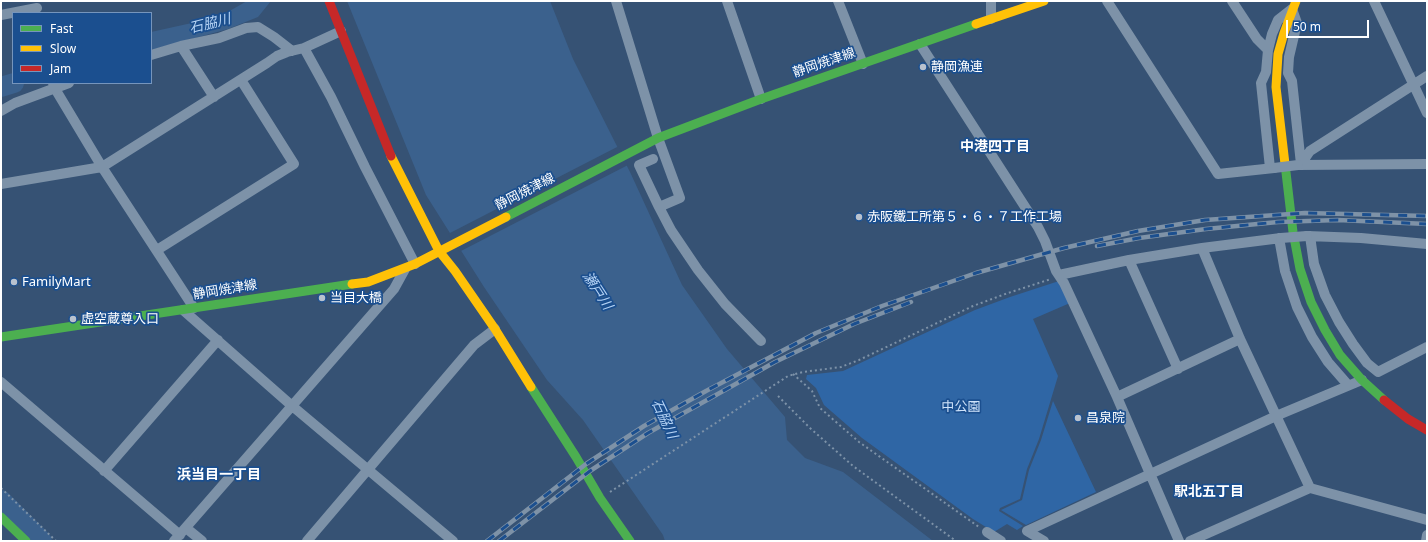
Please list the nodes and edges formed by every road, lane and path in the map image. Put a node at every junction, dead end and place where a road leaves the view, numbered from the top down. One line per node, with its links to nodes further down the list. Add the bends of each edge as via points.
1 (329, 1): 16 (street)
2 (616, 1): 32 (street)
3 (727, 1): 29 (street)
4 (991, 1): 15 (street)
5 (1044, 1): 15 (street, 静岡焼津線)
6 (1106, 1): 37 (street, via 1218,174)
7 (1232, 1): 20 (street, via 1257,39)
8 (1374, 1): 26 (street)
9 (842, 3): 23 (street)
10 (1294, 5): 20 (street, via 1278,20); 34 (street, via 1297,23 1288,73 1292,81); 60 (street, via 1278,54 1276,87 1293,232 1300,269 1311,302 1340,355)
11 (37, 7): 12 (street)
12 (14, 12)
13 (12, 13): 14 (street)
14 (1, 15)
15 (991, 19): 17 (street, 静岡焼津線)
16 (341, 31): 19 (street); 44 (street, via 394,164)
17 (920, 44): 23 (street, 静岡焼津線); 49 (street, via 1038,227)
18 (181, 46): 21 (street, via 258,27); 22 (street); 28 (street)
19 (304, 48): 21 (street); 47 (street)
20 (1268, 50): 37 (street, via 1266,72 1261,83)
21 (292, 51): 25 (street, via 277,56)
22 (152, 54)
23 (863, 64): 29 (street, 静岡焼津線)
24 (1427, 76): 26 (street)
25 (241, 80): 28 (street); 45 (street, via 294,164)
26 (1414, 84): 31 (street); 34 (street, via 1310,151)
27 (54, 85): 30 (street); 36 (street)
28 (214, 97): 36 (street)
29 (761, 99): 32 (street, 静岡焼津線)
30 (1, 111)
31 (1427, 113)
32 (653, 140): 39 (street, via 680,198); 44 (street, 静岡焼津線)
33 (653, 159): 39 (street, via 639,165)
34 (1299, 164): 35 (street); 37 (street, bridge)
35 (1427, 164)
36 (102, 167): 38 (street); 45 (street)
37 (1272, 168)
38 (1, 184)
39 (659, 206): 56 (street, via 671,230 698,270 725,304)
40 (1308, 236): 41 (street, bridge); 42 (street); 57 (street, via 1325,295 1339,322 1367,363 1378,372)
41 (1280, 238): 43 (street); 62 (street, via 1285,271 1297,307 1328,362)
42 (1427, 244)
43 (1202, 248): 46 (street); 54 (street)
44 (443, 249): 47 (street, 静岡焼津線); 52 (street)
45 (157, 250): 50 (street)
46 (1129, 260): 49 (street); 58 (street)
47 (415, 264): 48 (street, 静岡焼津線)
48 (405, 269): 50 (street, 静岡焼津線, via 368,282); 65 (street, via 394,289)
49 (1059, 276): 59 (path, via 973,306 859,360 841,366); 64 (street)
50 (194, 308): 51 (street, 静岡焼津線)
51 (183, 310): 53 (street, 静岡焼津線); 55 (street)
52 (495, 329): 68 (street, via 474,346); 84 (street, via 600,498)
53 (1, 337)
54 (1240, 339): 58 (street); 66 (street)
55 (218, 340): 65 (street); 69 (street)
56 (761, 341)
57 (1427, 348)
58 (1178, 369): 64 (street)
59 (793, 374): 73 (path); 76 (path, via 812,391 820,408 859,442)
60 (1362, 380): 62 (street); 67 (street, via 1388,404)
61 (1, 382): 69 (street)
62 (1348, 385): 66 (street)
63 (778, 396): 85 (path, via 853,466)
64 (1116, 397): 70 (street)
65 (291, 405): 68 (street); 77 (street)
66 (1276, 416): 70 (street); 72 (street)
67 (1427, 430)
68 (369, 469): 82 (street); 83 (street)
69 (104, 471): 77 (street)
70 (1151, 475): 87 (street, via 1027,532); 88 (street)
71 (1, 488): 80 (path)
72 (1310, 488): 75 (street); 89 (street)
73 (605, 495)
74 (1, 517): 79 (street)
75 (1427, 520)
76 (987, 532): 86 (street)
77 (180, 534): 81 (street)
78 (1427, 535): 90 (street)
79 (26, 541)
80 (56, 541)
81 (202, 541)
82 (307, 541)
83 (453, 541)
84 (630, 541)
85 (956, 541)
86 (1001, 541)
87 (1044, 541)
88 (1179, 541)
89 (1190, 541)
90 (1426, 541)

